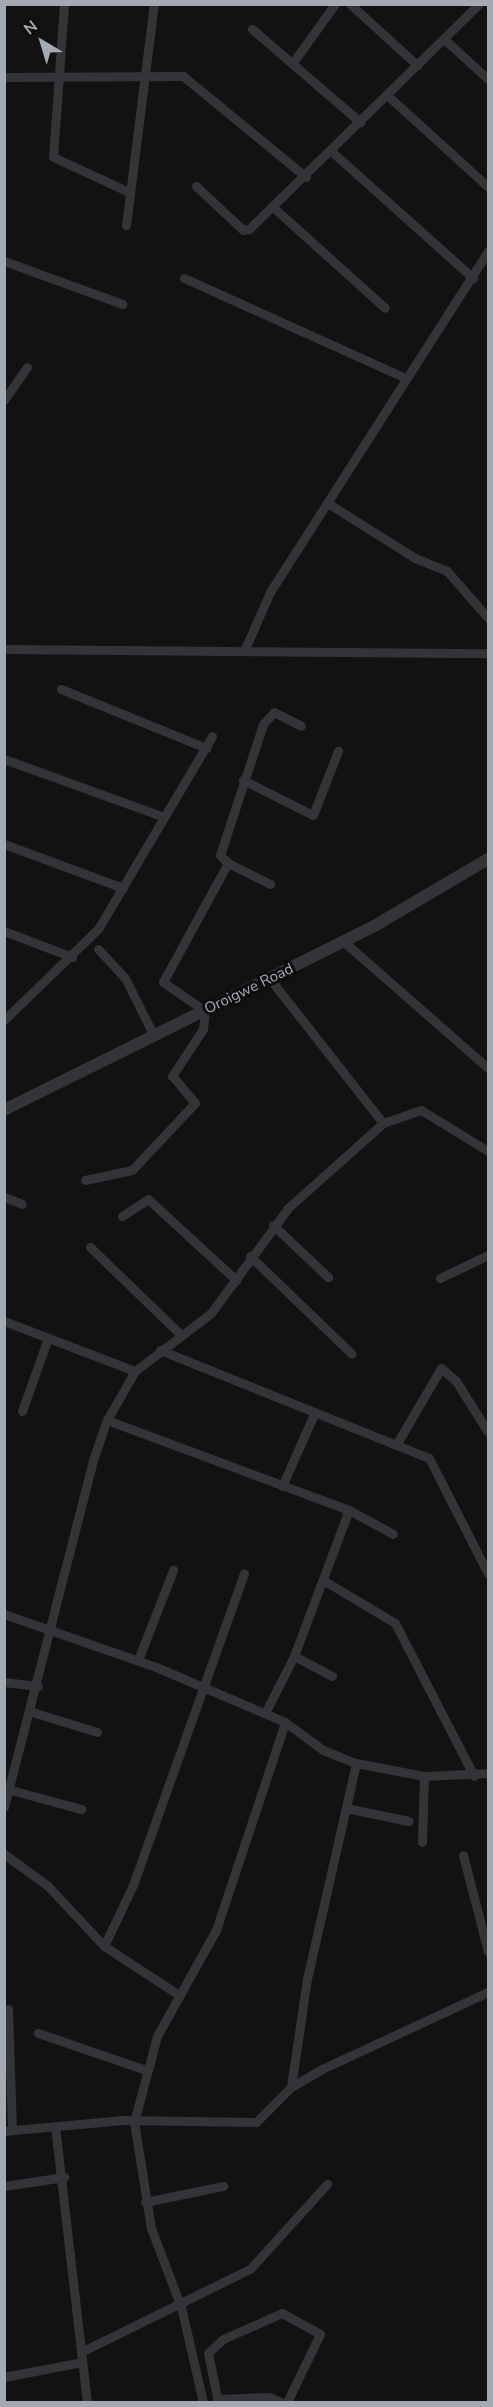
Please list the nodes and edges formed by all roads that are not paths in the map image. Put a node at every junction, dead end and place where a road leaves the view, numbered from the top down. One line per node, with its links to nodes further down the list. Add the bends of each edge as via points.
1 (64, 4): 13 (street)
2 (154, 4): 10 (street)
3 (335, 4): 8 (street)
4 (350, 4): 9 (street)
5 (474, 6): 7 (street)
6 (252, 29): 8 (street)
7 (444, 39): 9 (street); 12 (street)
8 (294, 61): 15 (street)
9 (417, 65): 14 (street)
10 (145, 75): 13 (street); 17 (street, via 183,76); 20 (street)
11 (4, 77): 13 (street)
12 (489, 79)
13 (57, 80): 20 (street, via 53,158)
14 (387, 95): 15 (street); 19 (street)
15 (360, 122): 16 (street)
16 (331, 151): 17 (street); 26 (street)
17 (306, 177): 21 (street)
18 (196, 186): 21 (street, via 243,230)
19 (489, 187)
20 (129, 192): 22 (street)
21 (274, 208): 28 (street)
22 (126, 225)
23 (489, 251): 26 (street)
24 (4, 261): 27 (street)
25 (184, 278): 30 (street)
26 (473, 278): 30 (street)
27 (122, 304)
28 (385, 308)
29 (27, 367): 31 (street)
30 (405, 378): 32 (street)
31 (4, 400)
32 (329, 504): 33 (street, via 415,558 447,571); 35 (street, via 260,609)
33 (489, 618)
34 (4, 648): 35 (street)
35 (244, 651): 36 (street)
36 (489, 653)
37 (61, 689): 40 (street)
38 (301, 726): 43 (street, via 278,714 268,715)
39 (212, 736): 40 (street)
40 (206, 748): 44 (street)
41 (338, 751): 43 (street, via 313,815)
42 (4, 759): 44 (street)
43 (243, 780): 47 (street, via 220,855)
44 (164, 817): 49 (street)
45 (4, 844): 49 (street)
46 (489, 859): 51 (street, Oroigwe Road)
47 (228, 863): 48 (street); 55 (street, via 163,982)
48 (270, 884)
49 (123, 888): 53 (street, via 98,929)
50 (4, 930): 53 (street)
51 (344, 942): 54 (street, Oroigwe Road); 58 (street)
52 (98, 949): 57 (street, via 125,978)
53 (72, 957): 56 (street)
54 (270, 979): 55 (street, Oroigwe Road); 60 (street)
55 (205, 1011): 57 (street, Oroigwe Road); 62 (street, via 203,1029 172,1076 195,1100 193,1107 132,1170)
56 (5, 1018)
57 (154, 1036): 59 (street, Oroigwe Road)
58 (489, 1068)
59 (4, 1110)
60 (383, 1123): 61 (street, via 421,1110); 66 (street)
61 (489, 1151)
62 (85, 1180)
63 (4, 1197): 64 (street)
64 (22, 1204)
65 (122, 1216): 72 (street, via 148,1199)
66 (273, 1226): 68 (street); 70 (street)
67 (90, 1247): 74 (street)
68 (250, 1256): 72 (street); 77 (street)
69 (489, 1256): 71 (street)
70 (328, 1277)
71 (440, 1278)
72 (236, 1280): 74 (street, via 211,1313)
73 (4, 1321): 75 (street)
74 (181, 1335): 76 (street)
75 (48, 1338): 78 (street); 79 (street)
76 (160, 1350): 78 (street); 80 (street)
77 (352, 1354)
78 (135, 1371): 81 (street)
79 (22, 1411)
80 (314, 1414): 83 (street); 84 (street)
81 (107, 1420): 84 (street); 92 (street)
82 (489, 1432): 83 (street, via 456,1380 441,1368)
83 (396, 1445): 89 (street, via 432,1461)
84 (282, 1486): 85 (street)
85 (349, 1510): 86 (street); 90 (street)
86 (393, 1534)
87 (173, 1570): 94 (street)
88 (244, 1573): 98 (street)
89 (489, 1574)
90 (323, 1580): 93 (street); 106 (street, via 395,1623)
91 (4, 1614): 92 (street)
92 (51, 1634): 94 (street); 97 (street)
93 (294, 1656): 95 (street); 100 (street)
94 (138, 1660): 98 (street)
95 (332, 1676)
96 (4, 1682): 97 (street)
97 (38, 1686): 99 (street)
98 (202, 1689): 100 (street); 115 (street, via 133,1885)
99 (32, 1712): 102 (street); 107 (street)
100 (265, 1713): 101 (street)
101 (285, 1722): 103 (street, via 323,1750); 118 (street, via 216,1930)
102 (97, 1732)
103 (356, 1762): 105 (street); 109 (street)
104 (489, 1773): 106 (street)
105 (424, 1776): 106 (street); 112 (street)
106 (474, 1776)
107 (11, 1790): 108 (street); 110 (street)
108 (4, 1807)
109 (346, 1808): 111 (street); 122 (street, via 307,1979)
110 (81, 1809)
111 (409, 1821)
112 (423, 1842)
113 (4, 1854): 115 (street, via 48,1886)
114 (463, 1855): 116 (street)
115 (104, 1946): 118 (street)
116 (489, 1952)
117 (489, 1992): 122 (street)
118 (179, 1995): 121 (street)
119 (8, 2009): 125 (street)
120 (38, 2033): 121 (street)
121 (146, 2070): 123 (street)
122 (291, 2087): 123 (street, via 256,2122)
123 (134, 2122): 124 (street); 130 (street)
124 (55, 2126): 125 (street); 126 (street)
125 (8, 2131)
126 (64, 2178): 128 (street); 132 (street)
127 (327, 2184): 131 (street, via 250,2270)
128 (4, 2186)
129 (223, 2186): 130 (street)
130 (145, 2202): 131 (street)
131 (181, 2307): 132 (street); 136 (street)
132 (81, 2357): 133 (street); 135 (street)
133 (4, 2377)
134 (217, 2401): 137 (street, via 269,2397); 138 (street, via 207,2353 223,2339 282,2313 320,2334)
135 (87, 2403)
136 (203, 2403)
137 (280, 2403)
138 (287, 2403)

